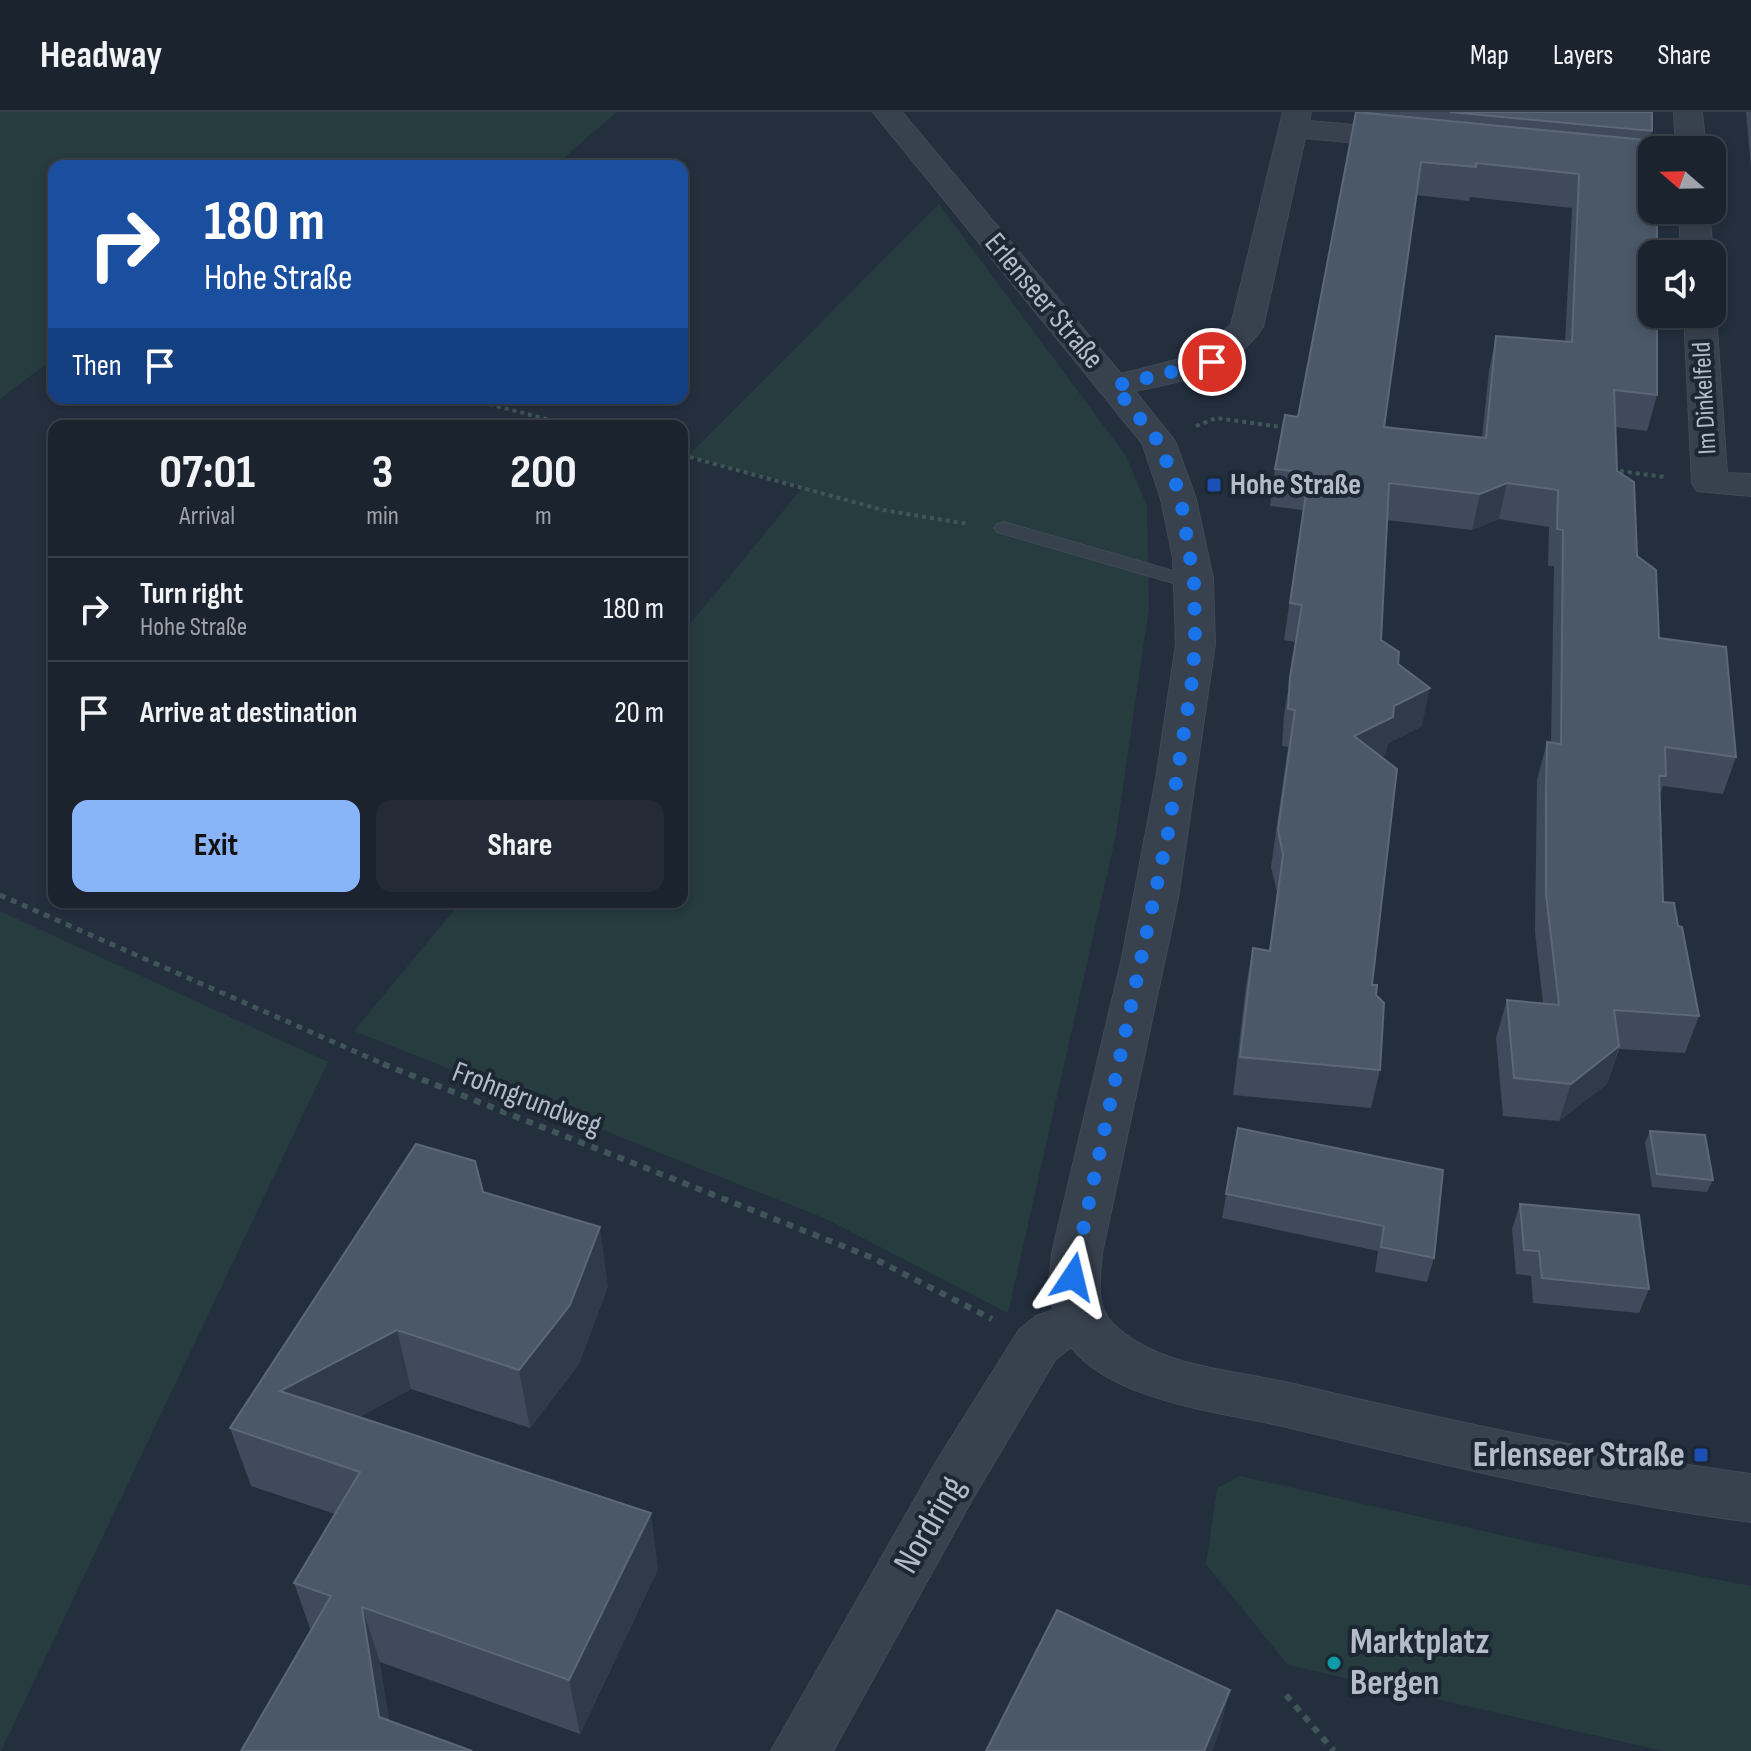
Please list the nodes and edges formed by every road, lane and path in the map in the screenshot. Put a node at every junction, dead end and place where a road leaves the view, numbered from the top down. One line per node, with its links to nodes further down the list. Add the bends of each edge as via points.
1 (887, 112): 7 (street, Erlenseer Straße)
2 (1688, 112): 4 (street)
3 (1295, 120): 5 (street); 7 (street, via 1247,327 1231,349 1212,362)
4 (1690, 136)
5 (1434, 142)
6 (1701, 328): 14 (street, Im Dinkelfeld)
7 (1114, 386): 11 (street, Erlenseer Straße)
8 (489, 404): 9 (path)
9 (550, 420)
10 (1293, 428): 11 (path, via 1216,418)
11 (1158, 441): 17 (street, Erlenseer Straße, via 1180,494)
12 (688, 457): 16 (path, via 883,510)
13 (1602, 469): 14 (path)
14 (1710, 483): 15 (street)
15 (1751, 485)
16 (1004, 528): 17 (lane)
17 (1194, 583): 19 (street, Erlenseer Straße, via 1193,675 1168,833)
18 (0, 895): 19 (path, Frohngrundweg, via 429,1084)
19 (1059, 1334): 20 (street, via 1197,1383 1467,1449); 22 (street, Nordring, via 954,1481)
20 (1751, 1498)
21 (1286, 1695): 23 (path)
22 (801, 1751)
23 (1334, 1751)

